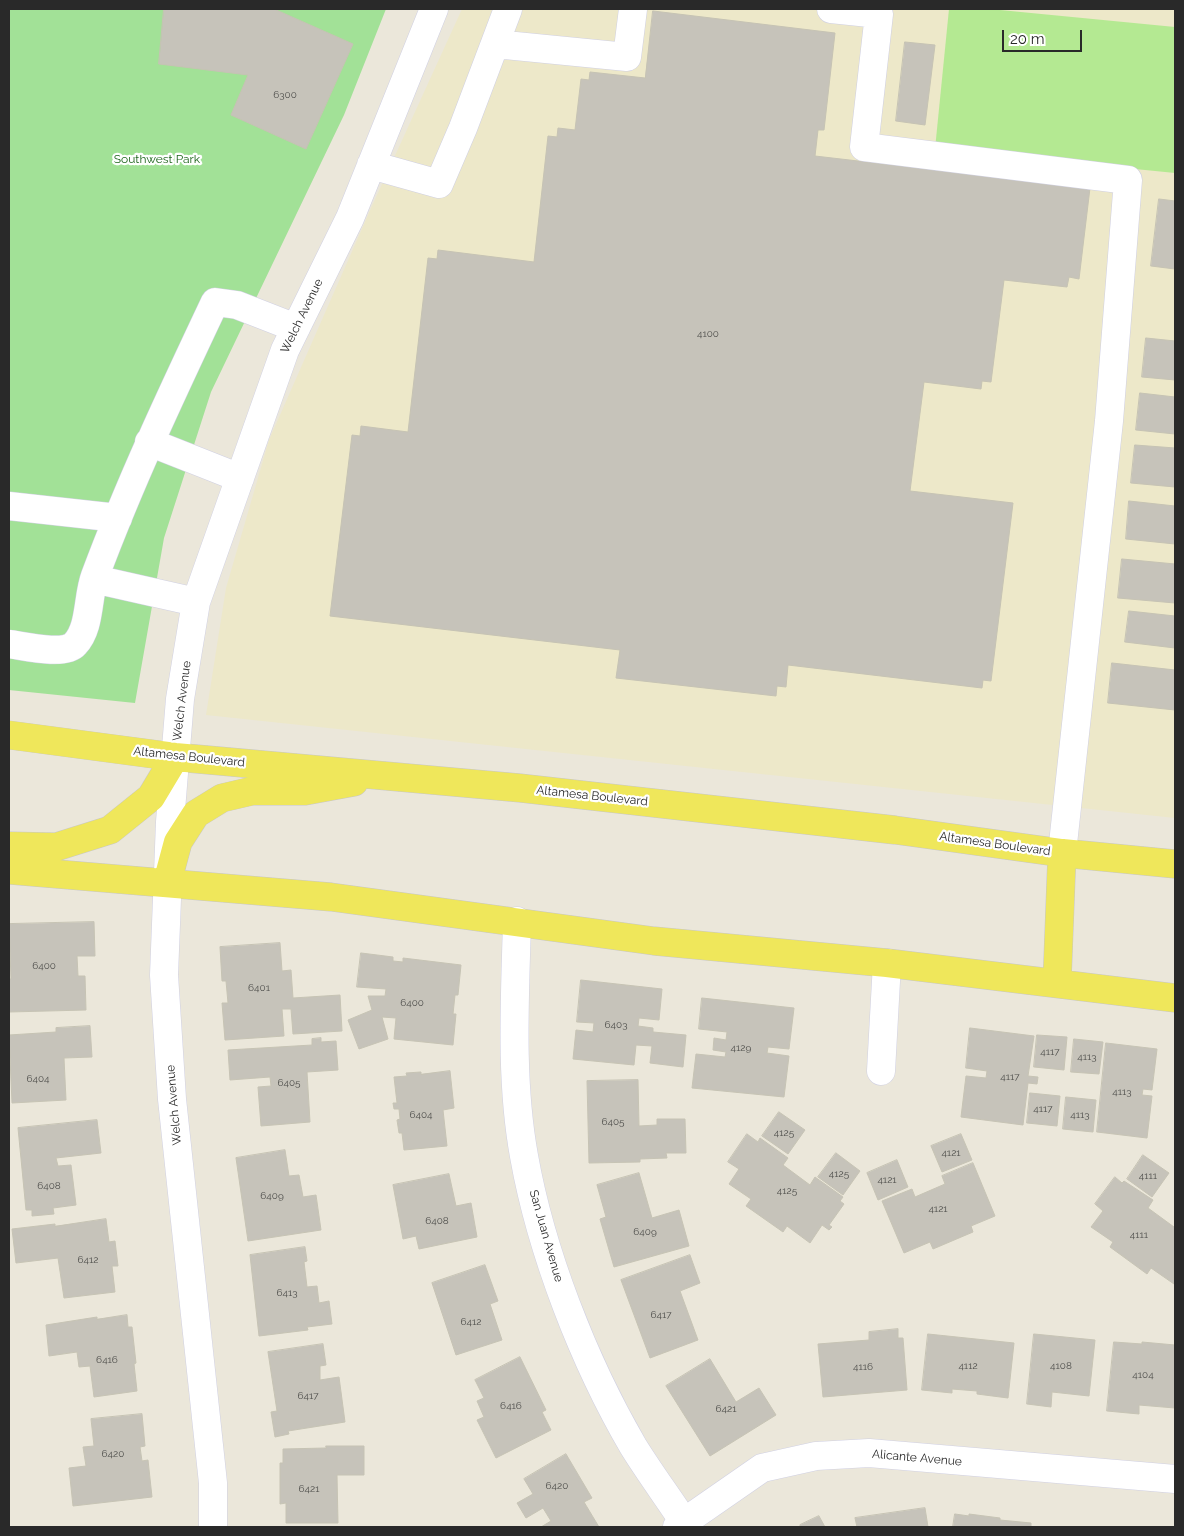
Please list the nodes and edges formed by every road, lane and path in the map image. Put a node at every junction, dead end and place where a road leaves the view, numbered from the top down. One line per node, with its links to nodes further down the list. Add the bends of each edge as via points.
1 (434, 9): 6 (street, Welch Avenue)
2 (508, 9): 5 (street)
3 (633, 9): 5 (street, via 627,57)
4 (831, 9): 19 (street, via 879,14 864,147 1128,180 1109,421)
5 (494, 44): 6 (street, via 439,184)
6 (371, 165): 7 (street, Welch Avenue, via 350,218)
7 (296, 328): 8 (street, via 237,305 215,302); 9 (street, Welch Avenue, via 285,350)
8 (149, 442): 9 (street); 11 (street)
9 (240, 478): 13 (street, Welch Avenue)
10 (9, 506): 11 (street)
11 (118, 518): 12 (street)
12 (94, 579): 13 (street); 14 (street, via 82,633 74,646 61,650)
13 (196, 602): 16 (street, Welch Avenue, via 180,699)
14 (9, 644)
15 (9, 735): 16 (main road, Altamesa Boulevard)
16 (175, 757): 17 (main road, Altamesa Boulevard); 18 (main road, via 151,797 110,830 56,847); 22 (street, Welch Avenue)
17 (388, 776): 19 (main road, Altamesa Boulevard, via 896,830); 22 (main road, via 305,791 252,791 222,798 196,814 178,842)
18 (9, 846)
19 (1062, 853): 20 (main road, Altamesa Boulevard); 25 (main road)
20 (1175, 864)
21 (9, 870): 22 (main road)
22 (167, 883): 23 (main road, via 331,897); 30 (street, Welch Avenue, via 164,975 172,1100 213,1484)
23 (517, 921): 24 (main road, via 654,941); 29 (street, San Juan Avenue, via 517,1100 524,1155 537,1213 561,1289 593,1368 634,1446)
24 (887, 963): 25 (main road); 27 (street)
25 (1057, 984): 26 (main road)
26 (1175, 998)
27 (881, 1071)
28 (1175, 1479): 29 (street, Alicante Avenue, via 869,1453 816,1456 762,1468)
29 (681, 1524)
30 (213, 1527)

